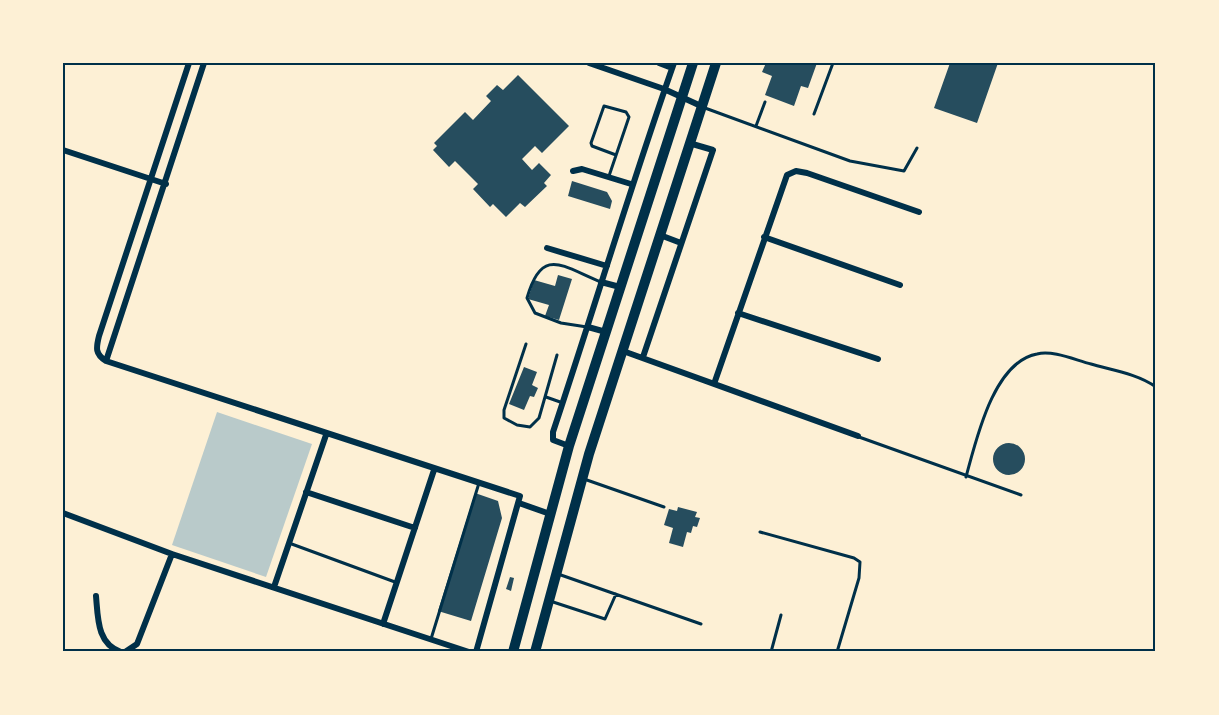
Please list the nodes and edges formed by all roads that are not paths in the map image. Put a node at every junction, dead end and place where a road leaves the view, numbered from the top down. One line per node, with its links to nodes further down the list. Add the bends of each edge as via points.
1 (189, 63): 21 (street)
2 (204, 63): 22 (street)
3 (589, 63): 9 (street)
4 (659, 63): 8 (street)
5 (693, 63): 10 (highway)
6 (716, 63): 12 (highway)
7 (833, 63): 13 (lane)
8 (673, 65): 9 (street)
9 (664, 89): 10 (street); 23 (street)
10 (680, 96): 12 (street); 32 (highway)
11 (765, 102): 14 (lane)
12 (701, 106): 14 (lane); 15 (highway)
13 (814, 114)
14 (756, 126): 16 (lane, via 850,161 903,171)
15 (689, 143): 25 (highway); 27 (street, via 713,150)
16 (917, 148)
17 (63, 150): 21 (street)
18 (616, 155): 18 (lane, via 628,114 604,106 591,143); 20 (lane)
19 (573, 171): 20 (street, via 582,169)
20 (608, 177): 23 (street)
21 (151, 178): 22 (street); 41 (street, via 99,336 96,349)
22 (166, 184): 41 (street)
23 (631, 184): 29 (street)
24 (919, 212): 26 (street, via 796,171 784,180)
25 (660, 235): 27 (street); 37 (highway)
26 (764, 237): 31 (street); 33 (street)
27 (681, 243): 39 (street)
28 (547, 248): 29 (street)
29 (607, 266): 30 (street)
30 (601, 282): 32 (street); 34 (street); 34 (lane, via 557,264 541,267 532,280 527,298 535,314)
31 (900, 285)
32 (620, 287): 35 (highway)
33 (738, 313): 40 (street); 42 (street)
34 (588, 327): 35 (street); 45 (street)
35 (606, 332): 48 (highway)
36 (526, 344): 44 (lane, via 504,418 530,427 539,418)
37 (623, 351): 39 (street); 51 (highway)
38 (557, 355): 44 (lane)
39 (643, 357): 42 (street)
40 (878, 359)
41 (105, 361): 46 (street)
42 (714, 384): 47 (street)
43 (1156, 387): 50 (lane, via 1117,371 1036,354 1018,363 1003,380 980,424)
44 (546, 397): 45 (lane)
45 (563, 403): 48 (street, via 552,436 556,442)
46 (326, 435): 49 (street); 53 (street)
47 (858, 436): 50 (lane)
48 (569, 446): 58 (highway)
49 (434, 470): 52 (street); 59 (street)
50 (966, 477): 54 (lane)
51 (583, 479): 56 (lane); 63 (highway)
52 (479, 483): 55 (street, via 518,495); 72 (lane)
53 (306, 492): 59 (street); 61 (street)
54 (1021, 495)
55 (519, 503): 58 (street); 75 (street)
56 (664, 507)
57 (63, 513): 62 (street)
58 (550, 514): 76 (highway)
59 (415, 528): 64 (street)
60 (760, 532): 79 (lane, via 860,562)
61 (289, 543): 64 (lane); 65 (street)
62 (172, 554): 65 (street); 73 (street, via 137,644)
63 (556, 573): 66 (lane); 68 (highway)
64 (397, 582): 70 (street)
65 (274, 587): 70 (street)
66 (616, 594): 68 (lane, via 605,619); 71 (lane)
67 (96, 596): 73 (street, via 106,644)
68 (549, 601): 77 (highway)
69 (781, 615): 78 (lane)
70 (383, 624): 72 (street)
71 (701, 624)
72 (431, 641): 74 (street)
73 (123, 652)
74 (469, 652)
75 (476, 652)
76 (513, 652)
77 (536, 652)
78 (771, 652)
79 (837, 652)

